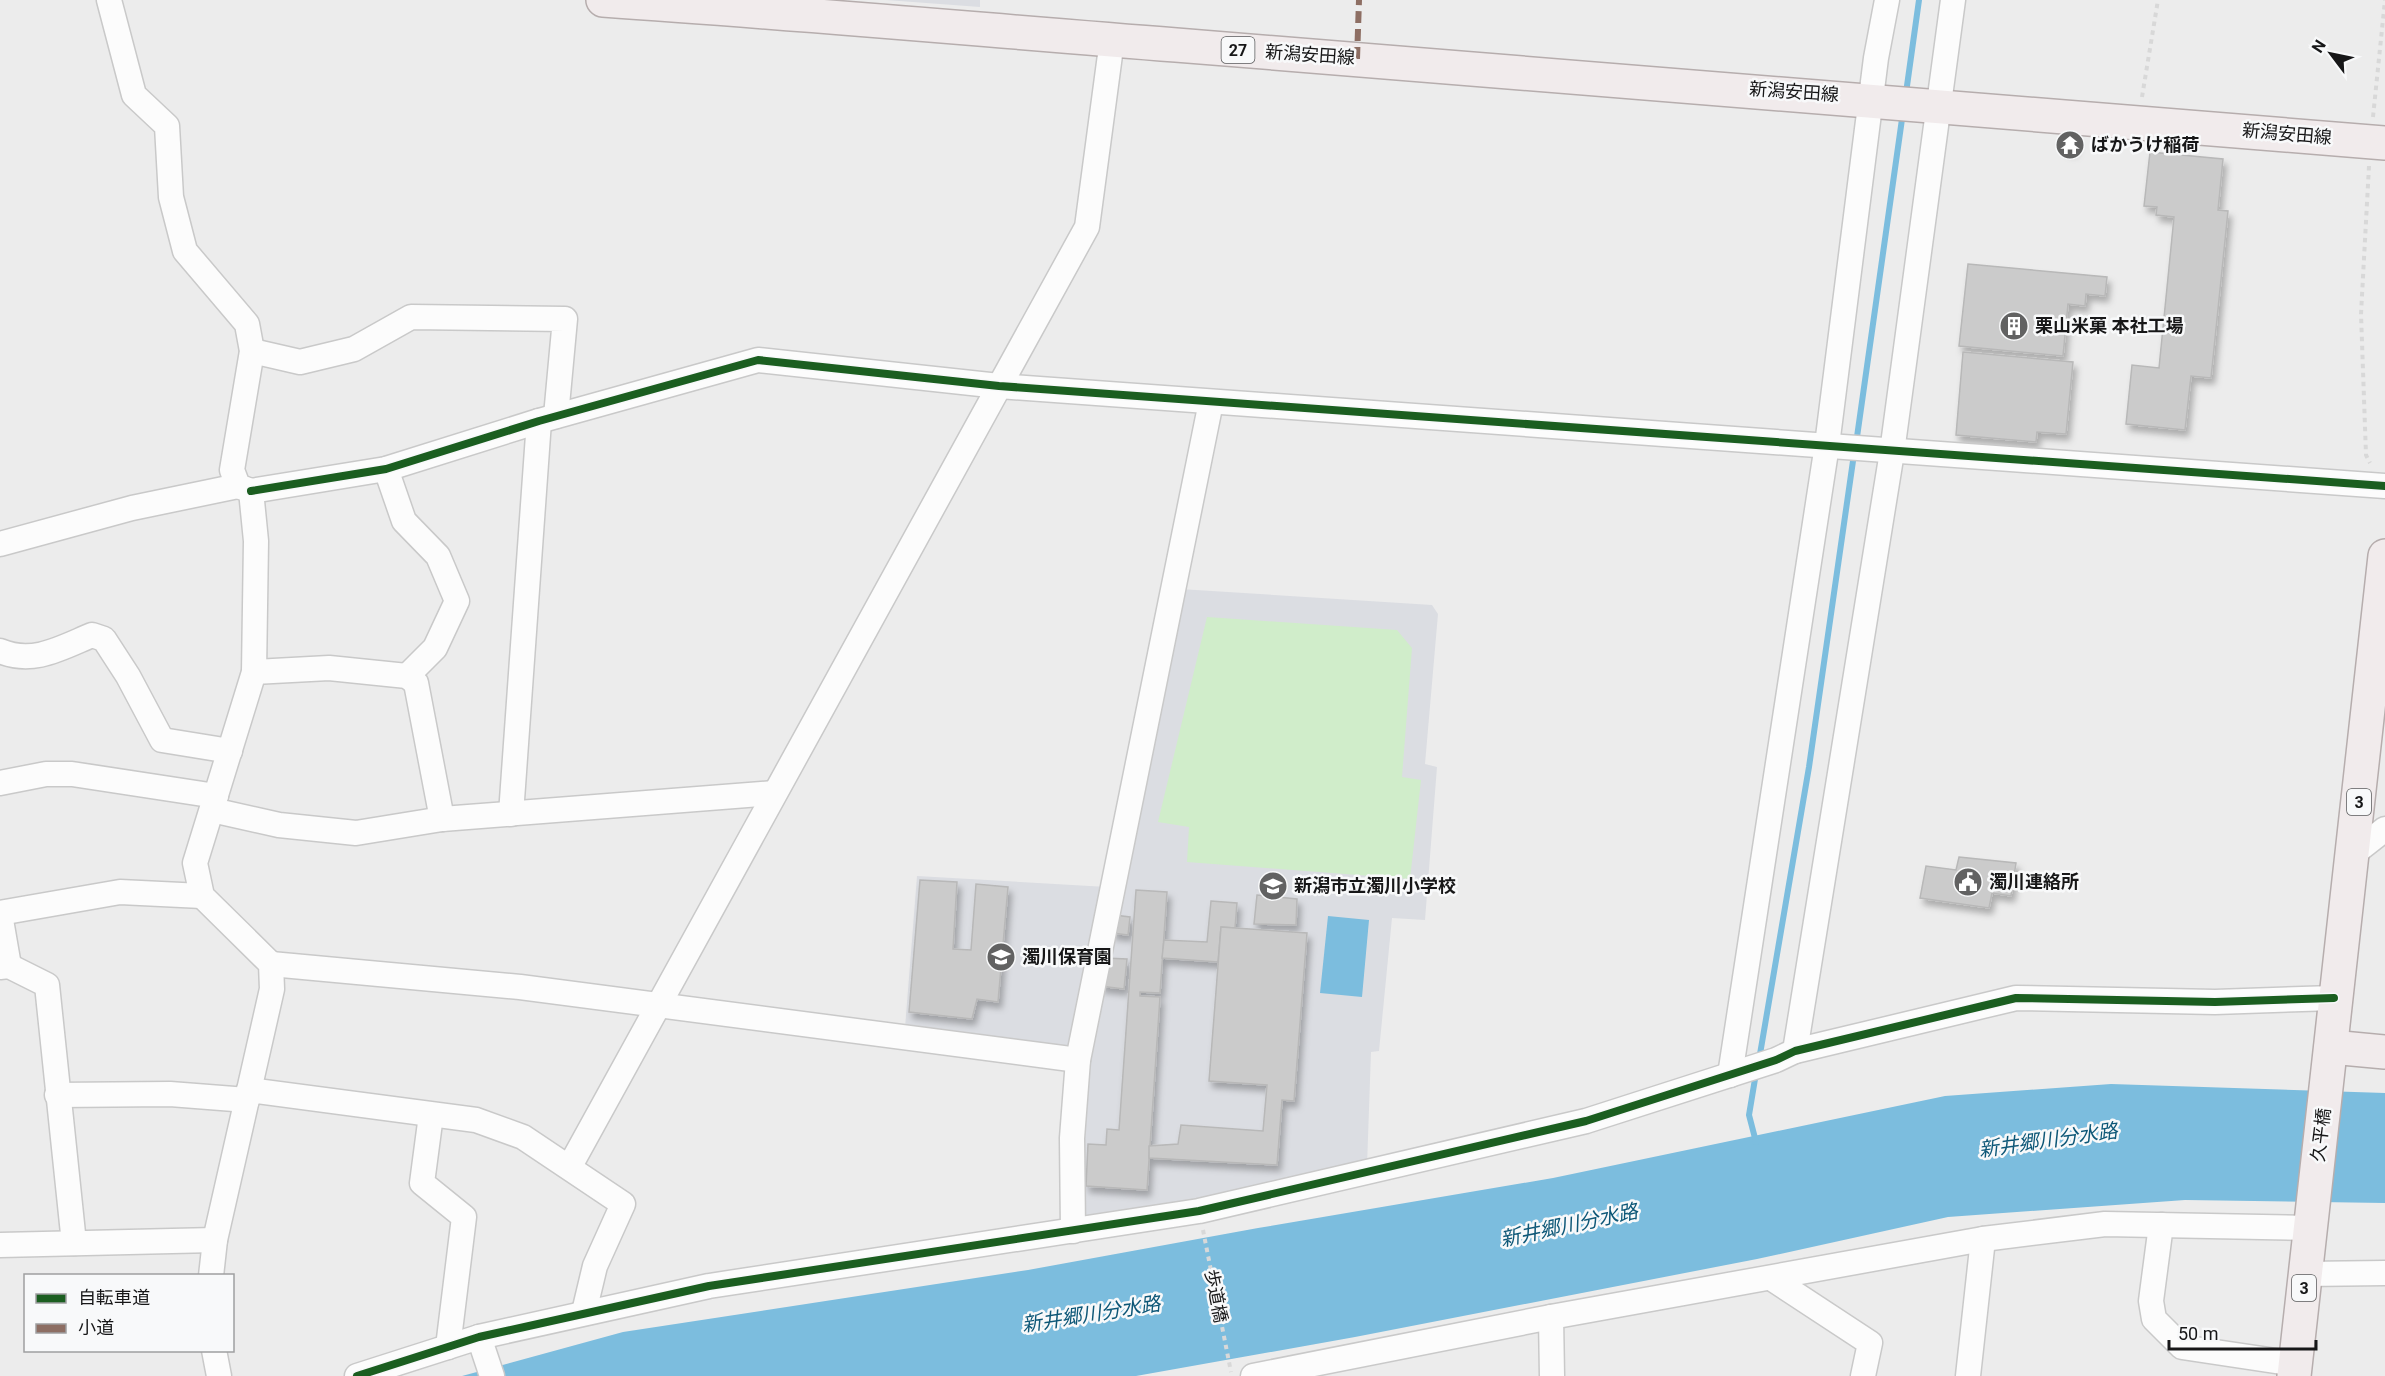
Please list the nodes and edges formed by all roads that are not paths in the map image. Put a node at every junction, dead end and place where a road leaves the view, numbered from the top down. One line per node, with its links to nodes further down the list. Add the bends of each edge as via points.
1 (109, 0): 9 (street, via 134,95 167,126 171,197 185,251 247,324)
2 (603, 0): 5 (main road, 新潟安田線 / 27)
3 (1887, 0): 6 (street)
4 (1953, 0): 7 (street)
5 (1112, 40): 6 (main road, 新潟安田線 / 27); 10 (street, via 1087,227)
6 (1872, 98): 7 (main road, 27); 13 (street)
7 (1938, 104): 8 (main road, 新潟安田線 / 27); 14 (street)
8 (2378, 142)
9 (252, 351): 12 (street, via 300,362 354,349 411,317 565,319); 17 (street, via 232,470)
10 (999, 386): 11 (street); 12 (street, via 758,360); 25 (street)
11 (1211, 402): 13 (street); 40 (street)
12 (548, 419): 15 (street); 27 (street)
13 (1831, 446): 14 (street); 41 (street)
14 (1884, 451): 16 (street); 37 (street)
15 (386, 469): 17 (street); 22 (street, via 404,521 438,556 457,601 435,648)
16 (2383, 485)
17 (244, 488): 18 (street, via 132,508); 21 (street, via 256,541)
18 (0, 544)
19 (2385, 556): 30 (main road, 3)
20 (0, 651): 23 (street, via 15,657 42,656 92,635 104,639 162,740)
21 (254, 672): 22 (street, via 329,668); 23 (street)
22 (407, 676): 28 (street, via 416,683)
23 (230, 751): 26 (street)
24 (0, 783): 26 (street, via 46,774 72,774)
25 (774, 793): 27 (street); 36 (street)
26 (214, 803): 28 (street, via 279,825 356,833); 31 (street, via 195,863)
27 (511, 814): 28 (street)
28 (442, 819)
29 (2385, 829): 30 (street)
30 (2353, 855): 35 (main road, 3)
31 (202, 896): 32 (street, via 120,891); 33 (street)
32 (0, 913): 34 (street)
33 (271, 964): 36 (street); 43 (street, via 272,989)
34 (4, 966): 42 (street, via 47,985)
35 (2334, 998): 37 (street, via 2215,1002 2016,998); 39 (main road, 3)
36 (658, 1004): 40 (street); 45 (street)
37 (1795, 1051): 41 (street)
38 (2385, 1052): 39 (main road)
39 (2330, 1058): 46 (main road, 久平橋 / 3)
40 (1078, 1060): 48 (street, via 1072,1138)
41 (1730, 1075): 48 (street, via 1586,1121 1199,1211)
42 (57, 1095): 43 (street); 51 (street)
43 (248, 1095): 44 (street); 50 (street)
44 (431, 1114): 45 (street, via 476,1120 523,1137); 60 (street, via 422,1183 464,1217)
45 (570, 1166): 57 (street, via 623,1204 595,1266)
46 (2312, 1214): 47 (street); 55 (main road, 3)
47 (2161, 1225): 49 (street, via 2105,1224); 62 (street, via 2151,1300 2154,1319 2182,1347)
48 (1073, 1231): 57 (street, via 709,1286)
49 (1983, 1239): 56 (street); 69 (street)
50 (215, 1240): 51 (street); 54 (street)
51 (74, 1243): 52 (street)
52 (0, 1245)
53 (2385, 1273): 55 (street)
54 (211, 1274)
55 (2305, 1274): 62 (main road, 3)
56 (1771, 1278): 58 (street); 68 (street, via 1870,1343)
57 (584, 1312): 59 (street)
58 (1551, 1317): 66 (street); 67 (street)
59 (479, 1337): 60 (street); 65 (street)
60 (448, 1347): 64 (street)
61 (214, 1352): 63 (street)
62 (2295, 1370)
63 (219, 1376)
64 (357, 1376)
65 (492, 1376)
66 (1253, 1376)
67 (1552, 1376)
68 (1863, 1376)
69 (1968, 1376)

